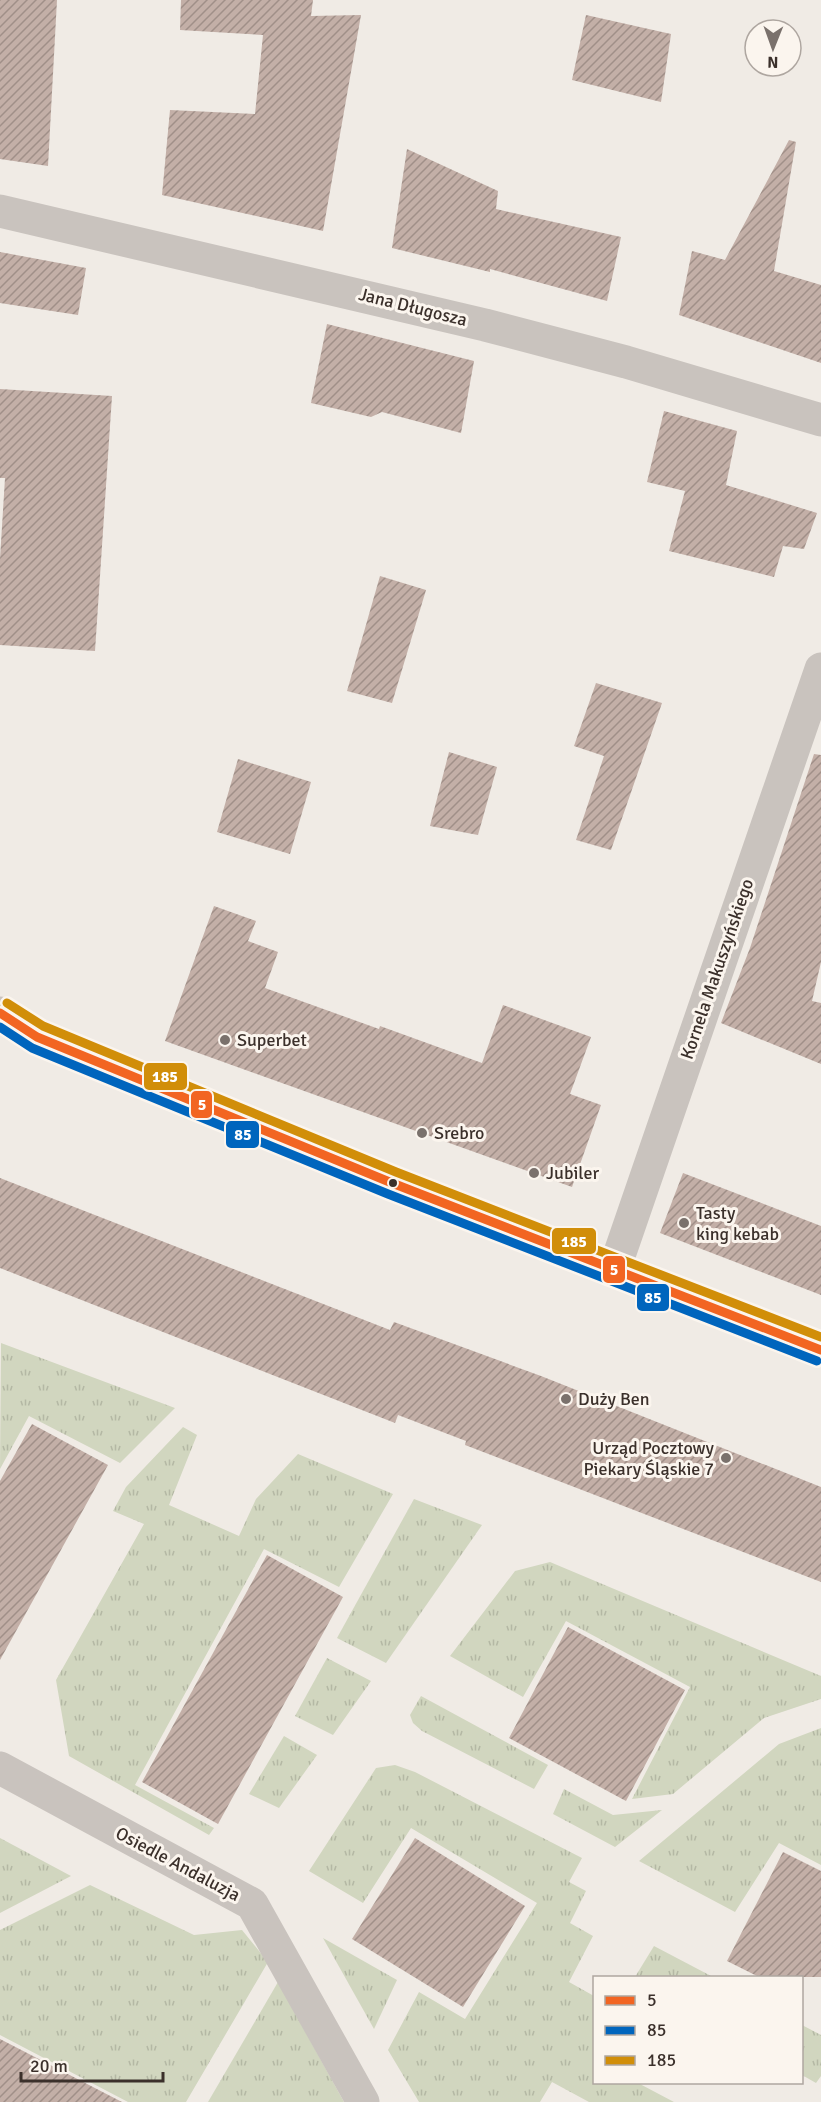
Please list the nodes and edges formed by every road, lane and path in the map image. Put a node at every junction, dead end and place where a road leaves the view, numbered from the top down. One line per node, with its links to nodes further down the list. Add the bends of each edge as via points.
1 (0, 211): 2 (street, Jana Długosza, via 485,325)
2 (821, 420)
3 (821, 669): 7 (street, Kornela Makuszyńskiego)
4 (0, 1013): 6 (street)
5 (0, 1025): 6 (street)
6 (37, 1037): 7 (street, via 393,1184)
7 (614, 1270): 8 (street)
8 (821, 1350)
9 (0, 1768): 10 (street, Osiedle Andaluzja, via 252,1904)
10 (363, 2102)

